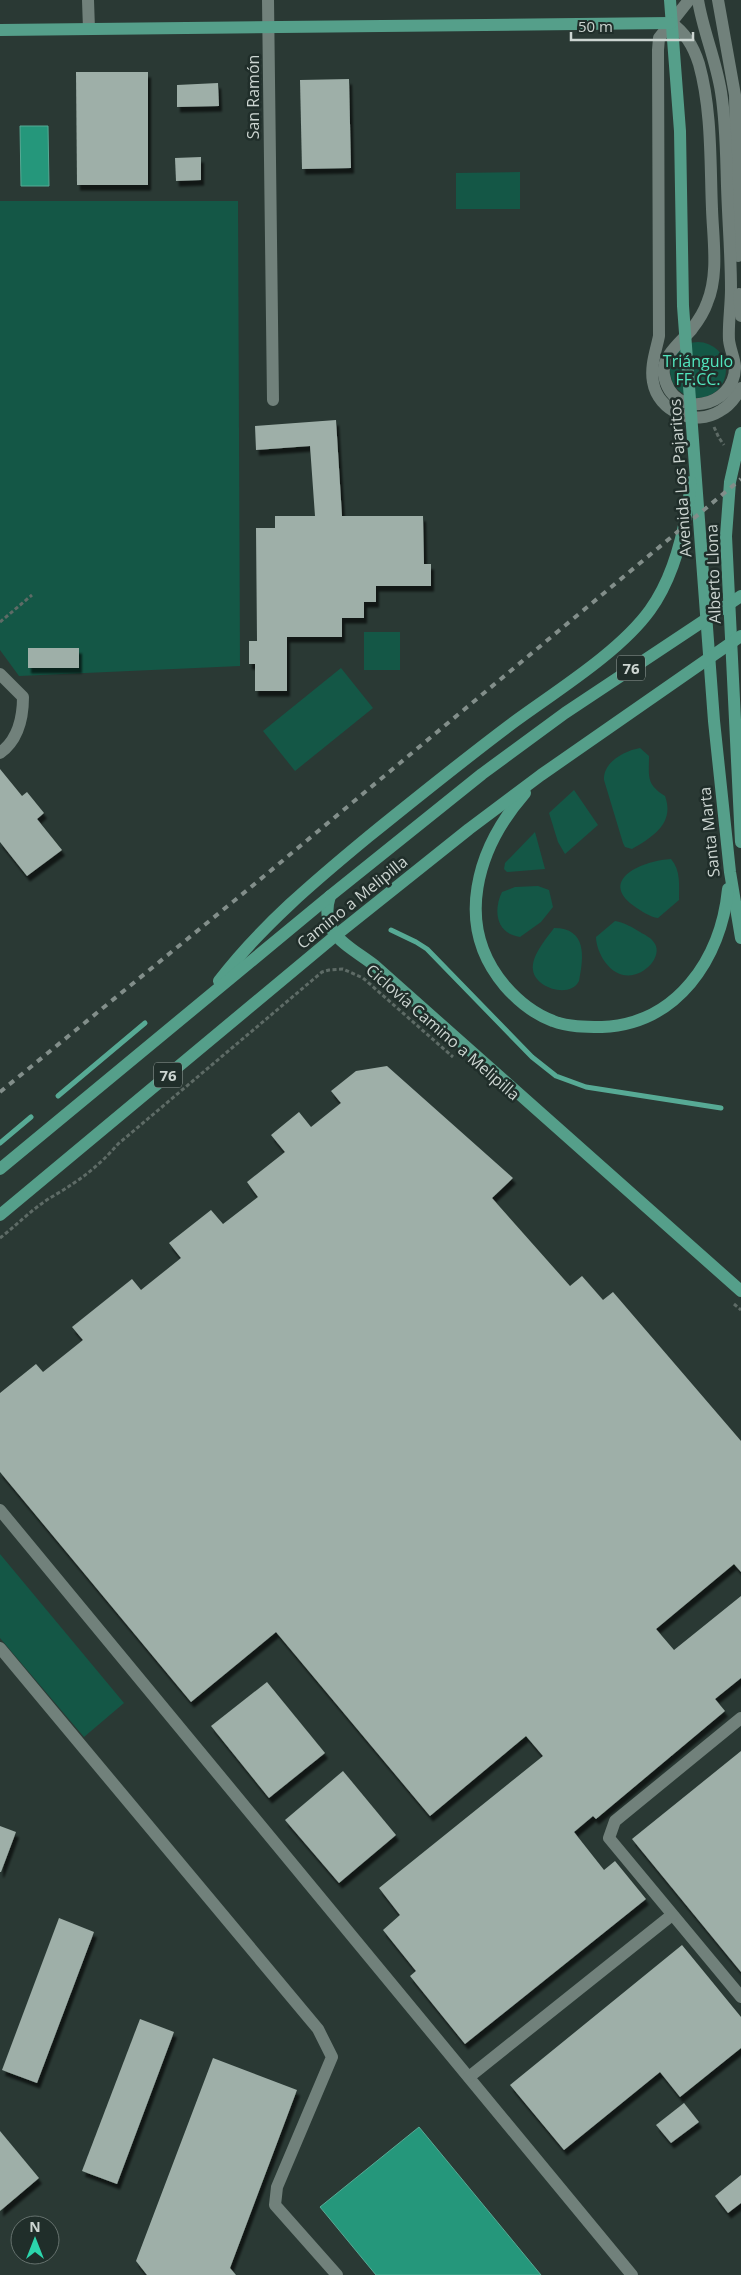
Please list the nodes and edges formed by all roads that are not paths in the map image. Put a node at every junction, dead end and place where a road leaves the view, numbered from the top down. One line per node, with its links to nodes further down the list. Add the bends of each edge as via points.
1 (88, 0): 10 (street)
2 (268, 0): 9 (street, San Ramón)
3 (670, 0): 8 (main road, Avenida Los Pajaritos)
4 (675, 0): 8 (street)
5 (689, 0): 8 (street)
6 (698, 0): 8 (street, via 717,68 724,112 731,289 729,340 735,366 721,395 700,405 681,401 671,391 664,375 670,353 695,325 708,303 714,264 709,128 703,83 691,44)
7 (718, 0): 12 (street, via 735,96)
8 (671, 22): 9 (main road); 13 (street, via 659,38 658,50 659,336 652,381 658,397 675,413 694,417 710,416 727,406); 16 (main road, Avenida Los Pajaritos, via 678,82 682,271)
9 (268, 28): 10 (main road); 14 (street, San Ramón)
10 (89, 29): 11 (main road)
11 (0, 30)
12 (741, 316)
13 (741, 388)
14 (273, 400)
15 (741, 433): 20 (main road, Alberto Llona, via 730,482 726,536)
16 (694, 445): 21 (main road, Avenida Los Pajaritos); 30 (main road, via 684,527 665,583 641,621 598,660 476,751 326,872 234,961)
17 (741, 596): 27 (main road, Camino a Melipilla / 76, via 523,743)
18 (741, 636): 24 (main road, Camino a Melipilla / 76)
19 (0, 674): 23 (street, via 23,697 23,711 18,731)
20 (736, 715): 22 (main road); 25 (main road, Santa Marta)
21 (714, 721): 26 (main road, Santa Marta)
22 (741, 740)
23 (0, 754)
24 (541, 775): 26 (main road, via 516,803 493,840 481,872 475,910 480,942 491,968 514,997 540,1016 571,1026 613,1026 648,1016 667,1005 691,984 708,957 725,910); 28 (main road, Camino a Melipilla / 76)
25 (741, 842)
26 (730, 872): 29 (main road, Santa Marta)
27 (330, 896): 28 (main road, via 326,917); 30 (main road, Camino a Melipilla / 76)
28 (335, 936): 32 (main road, Camino a Melipilla / 76); 33 (main road, via 374,965)
29 (741, 938)
30 (206, 999): 31 (main road, Camino a Melipilla / 76)
31 (0, 1169)
32 (0, 1215)
33 (741, 1290)
34 (0, 1510): 39 (street)
35 (0, 1648): 40 (street, via 318,2029 332,2057 277,2187 275,2205)
36 (741, 1718): 37 (street, via 616,1822 609,1838)
37 (672, 1915): 38 (street); 39 (street)
38 (741, 1997)
39 (469, 2077): 41 (street)
40 (337, 2275)
41 (632, 2275)

